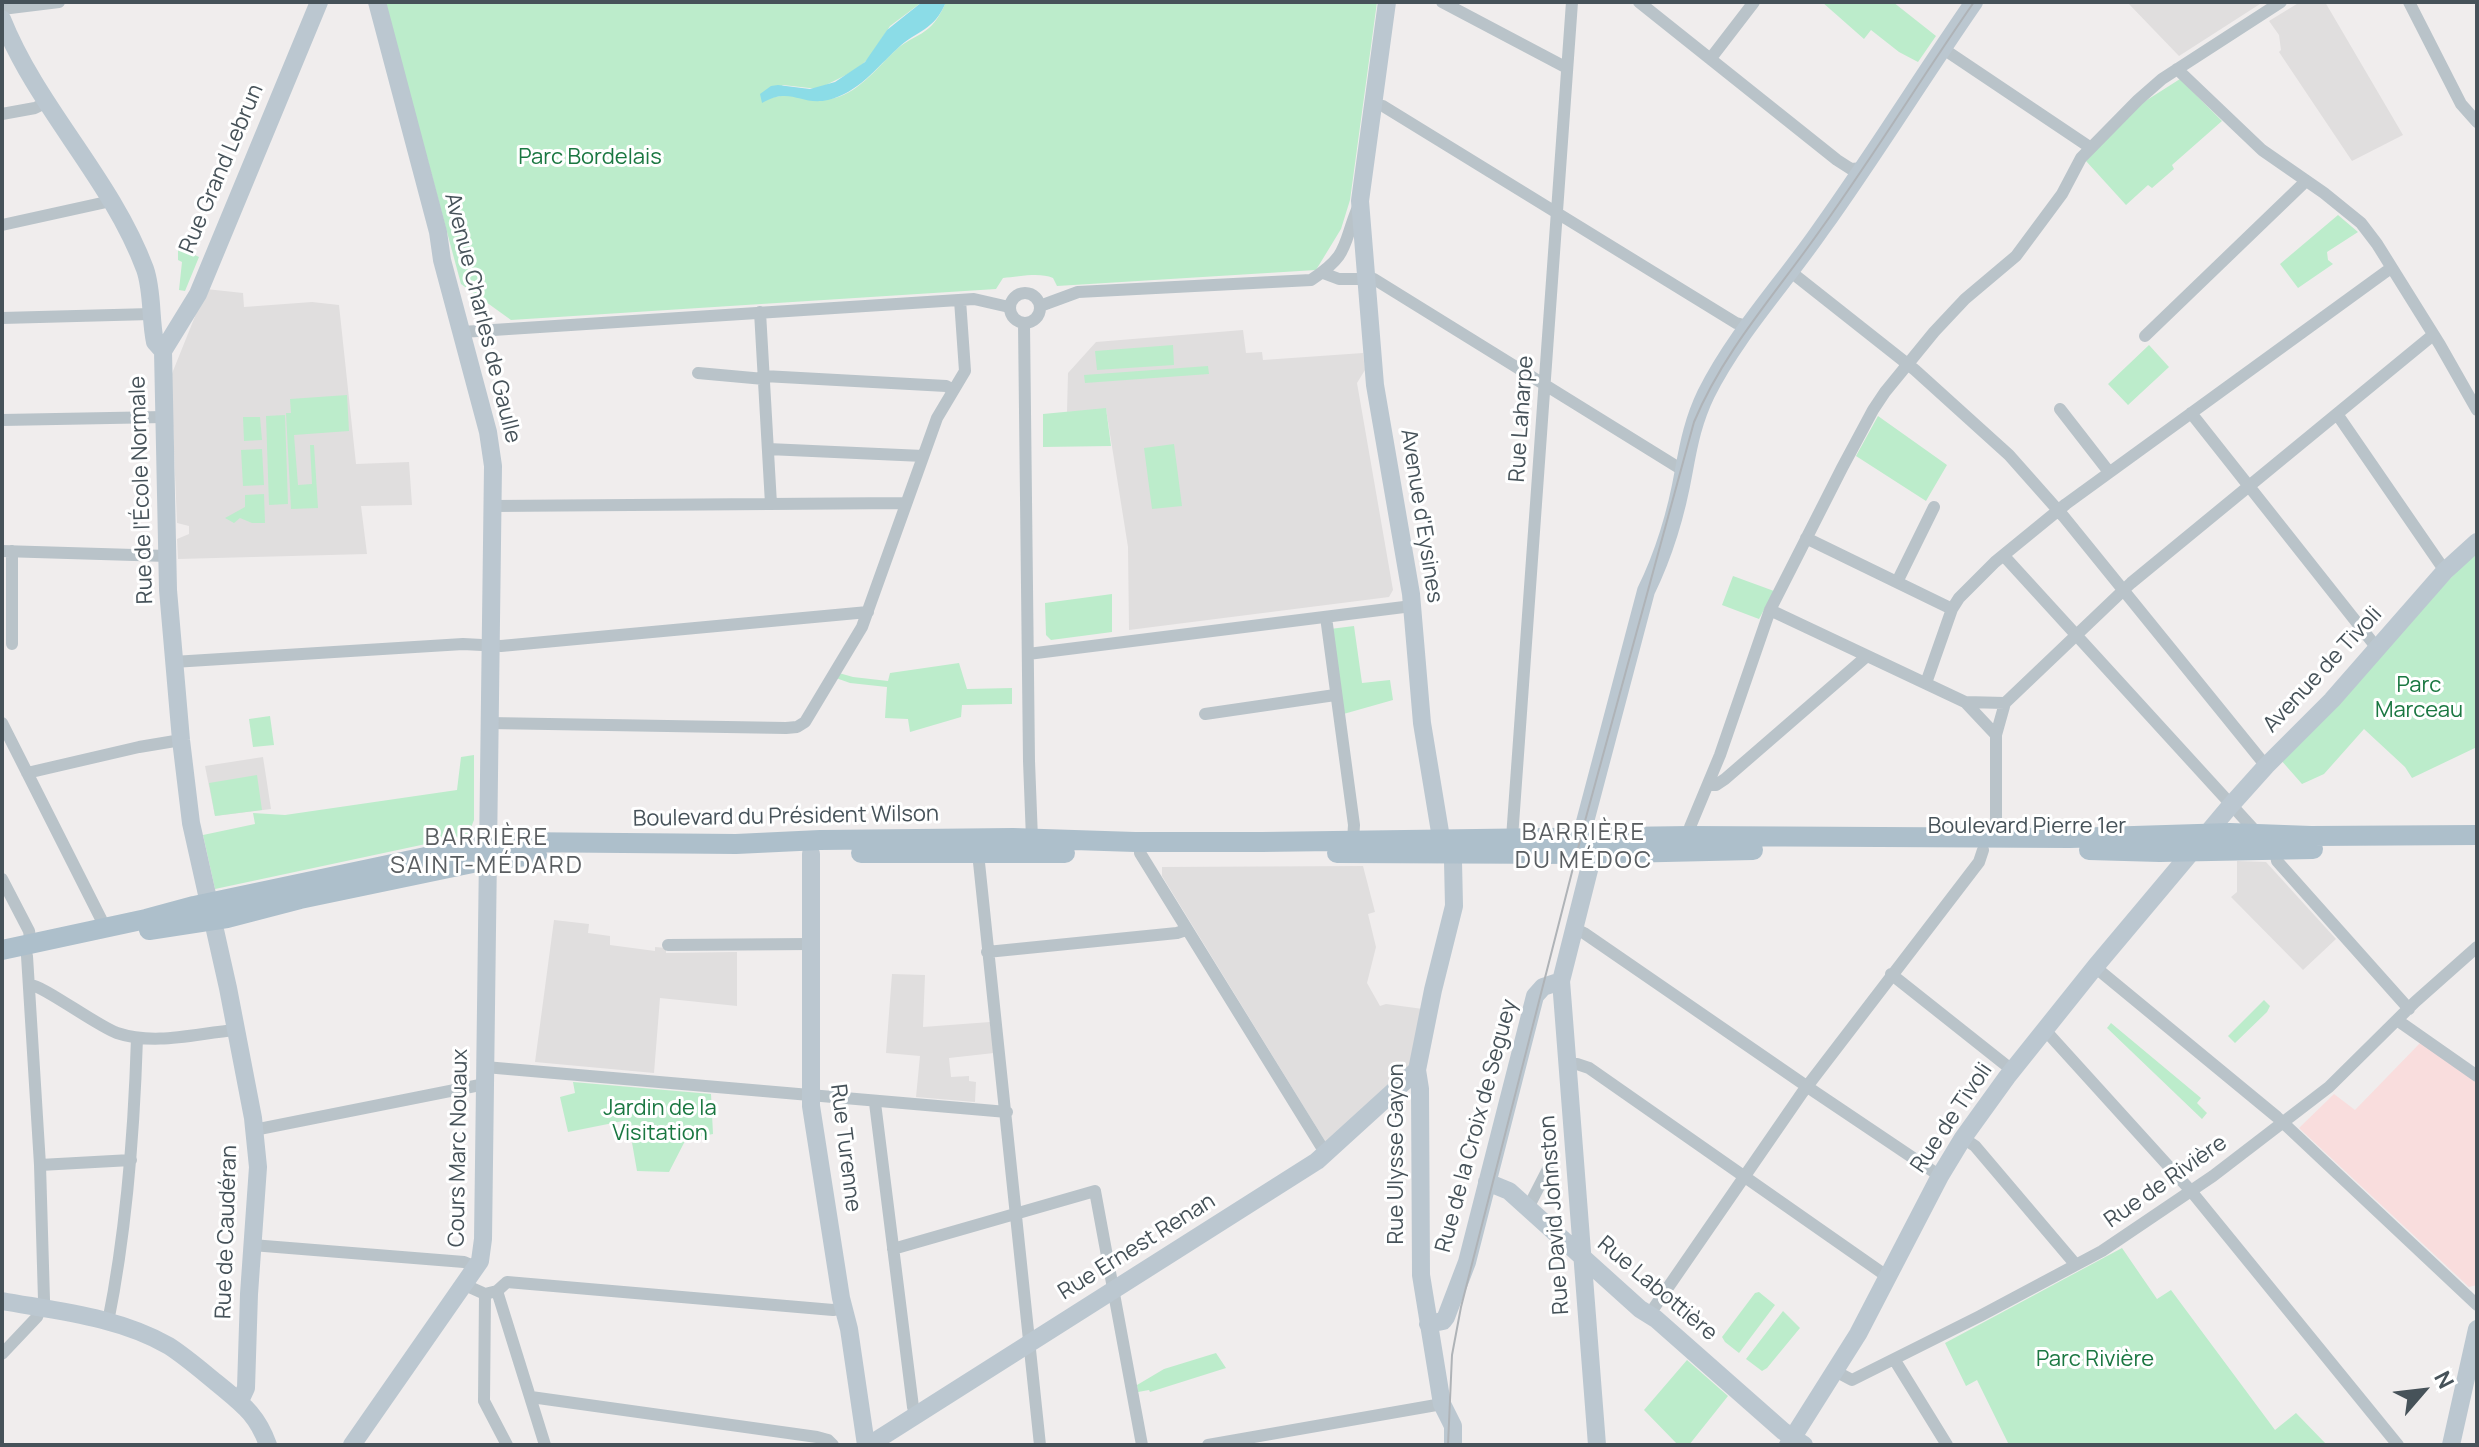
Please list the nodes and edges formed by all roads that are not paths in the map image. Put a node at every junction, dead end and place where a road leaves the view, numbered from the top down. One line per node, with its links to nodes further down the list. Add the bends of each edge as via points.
1 (59, 2): 12 (street)
2 (319, 2): 44 (street, Rue Grand Lebrun, via 198,294)
3 (377, 2): 41 (street, Avenue Charles de Gaulle)
4 (1387, 2): 19 (street, Avenue d'Eysines)
5 (1442, 2): 16 (street)
6 (1572, 2): 16 (street, Rue Laharpe)
7 (1754, 2): 15 (street)
8 (1974, 2): 14 (street)
9 (2281, 2): 17 (street)
10 (2409, 2): 21 (street, via 2461,104)
11 (1645, 4): 15 (street)
12 (2, 9)
13 (2, 19): 18 (street, Rue de l'École Normale)
14 (1942, 48): 22 (street); 23 (street)
15 (1711, 58): 23 (street, via 1837,160 1851,169)
16 (1567, 68): 27 (street, Rue Laharpe)
17 (2177, 69): 22 (street); 24 (street, via 2262,150)
18 (45, 103): 20 (street); 25 (street, Rue de l'École Normale)
19 (1374, 104): 26 (street, Avenue d'Eysines); 27 (street)
20 (2, 114)
21 (2477, 122)
22 (2091, 148): 45 (street, via 2016,256 1965,299)
23 (1864, 168): 30 (street)
24 (2306, 181): 29 (street, via 2361,223); 43 (street)
25 (111, 201): 28 (street); 37 (street, Rue de l'École Normale, via 145,268)
26 (1360, 201): 31 (street, Avenue d'Eysines, via 1338,258); 32 (street, Avenue d'Eysines)
27 (1556, 213): 39 (street, via 1736,323); 48 (street, Rue Laharpe)
28 (2, 225)
29 (2391, 268): 42 (street); 52 (street)
30 (1791, 272): 39 (street); 45 (street)
31 (1323, 273): 32 (street, via 1339,279); 34 (street, via 1311,280 1078,292)
32 (1366, 278): 48 (street); 74 (street, Avenue d'Eysines, via 1375,385)
33 (960, 300): 35 (street); 36 (street); 49 (street, via 965,371)
34 (1040, 306): 35 (street, via 1025,292 1012,298); 40 (street, via 1034,320)
35 (1009, 307): 40 (street, via 1012,317)
36 (760, 312): 41 (street); 47 (street)
37 (151, 314): 38 (street); 44 (street, Rue de l'École Normale, via 155,342)
38 (2, 318)
39 (1751, 322): 58 (street, via 1698,412)
40 (1024, 324): 83 (street)
41 (462, 332): 63 (street, Avenue Charles de Gaulle, via 488,432)
42 (2433, 335): 51 (street); 53 (street)
43 (2145, 336)
44 (163, 351): 54 (street, Rue de l'École Normale)
45 (1907, 365): 65 (street, via 2009,455); 66 (street, via 1873,410)
46 (698, 373): 47 (street)
47 (764, 377): 49 (street); 56 (street)
48 (1544, 383): 58 (street); 101 (street, Rue Laharpe)
49 (953, 390): 57 (street)
50 (2060, 409): 59 (street)
51 (2477, 410)
52 (2191, 413): 59 (street); 60 (street)
53 (2337, 414): 60 (street); 71 (street)
54 (164, 417): 55 (street); 69 (street, Rue de l'École Normale)
55 (2, 420)
56 (768, 449): 57 (street); 62 (street)
57 (923, 456): 61 (street)
58 (1684, 471): 115 (street, via 1646,591)
59 (2109, 472): 65 (street)
60 (2250, 485): 73 (street); 82 (street)
61 (906, 503): 62 (street); 77 (street)
62 (771, 504): 63 (street)
63 (493, 506): 81 (street, Avenue Charles de Gaulle)
64 (1934, 507): 72 (street)
65 (2059, 511): 70 (street); 73 (street)
66 (1806, 538): 72 (street); 76 (street)
67 (2477, 542): 71 (street, Avenue de Tivoli)
68 (7, 551): 69 (street); 80 (street)
69 (167, 556): 85 (street, Rue de l'École Normale)
70 (2004, 556): 75 (street); 79 (street)
71 (2445, 571): 82 (street, Avenue de Tivoli)
72 (1897, 582): 75 (street)
73 (2123, 590): 79 (street); 95 (street)
74 (1412, 606): 78 (street); 108 (street, Avenue d'Eysines, via 1422,723)
75 (1952, 609): 86 (street)
76 (1770, 610): 84 (street); 97 (street)
77 (868, 612): 81 (street); 92 (street, via 805,722 797,727)
78 (1326, 617): 83 (street); 87 (street)
79 (2076, 634): 89 (street); 98 (street)
80 (12, 644)
81 (491, 645): 85 (street); 92 (street, Avenue Charles de Gaulle)
82 (2377, 648): 95 (street, Avenue de Tivoli)
83 (1028, 654): 107 (street)
84 (1867, 656): 86 (street); 97 (street, via 1725,779)
85 (173, 662): 94 (street, Rue de l'École Normale)
86 (1926, 683): 88 (street)
87 (1335, 695): 90 (street); 103 (street)
88 (1965, 702): 89 (street); 93 (street)
89 (2005, 703): 93 (street)
90 (1205, 714)
91 (2, 723): 96 (street)
92 (489, 723): 112 (street, Avenue Charles de Gaulle)
93 (1996, 735): 106 (street)
94 (181, 740): 96 (street); 120 (street, Rue de l'École Normale, via 191,823)
95 (2266, 766): 98 (street, Avenue de Tivoli)
96 (27, 773): 121 (street)
97 (1708, 785): 105 (street, via 1690,827)
98 (2231, 805): 99 (street); 104 (street, Avenue de Tivoli)
99 (2258, 834): 100 (main road, Boulevard Pierre 1er); 104 (main road, Boulevard Pierre 1er)
100 (2477, 835)
101 (1512, 838): 108 (main road, Boulevard du Président Wilson); 115 (main road, Boulevard du Président Wilson)
102 (899, 839): 107 (main road, Boulevard du Président Wilson); 112 (main road, Boulevard du Président Wilson); 116 (street, via 831,846)
103 (1353, 840): 107 (main road, Boulevard du Président Wilson); 108 (main road, Boulevard du Président Wilson)
104 (2211, 842): 106 (main road, Boulevard Pierre 1er, via 2070,838); 110 (main road, Boulevard Pierre 1er); 111 (main road, Boulevard Pierre 1er)
105 (1697, 843): 106 (main road, Boulevard Pierre 1er); 115 (main road, Boulevard Pierre 1er); 115 (main road, Boulevard Pierre 1er, via 1666,837)
106 (1989, 844): 111 (main road, Boulevard Pierre 1er); 132 (street)
107 (1037, 846): 113 (main road, Boulevard du Président Wilson); 114 (main road, Boulevard du Président Wilson)
108 (1445, 846): 114 (main road, Boulevard du Président Wilson, via 1329,853); 117 (main road, Boulevard du Président Wilson); 119 (street, Rue Ulysse Gayon, via 1454,870)
109 (2477, 847): 110 (main road, Boulevard Pierre 1er)
110 (2275, 850): 135 (street, via 2277,861)
111 (2192, 851): 131 (street, Rue de Tivoli)
112 (487, 852): 116 (main road, Boulevard du Président Wilson); 120 (main road, Boulevard du Président Wilson, via 320,879); 120 (main road, Boulevard du Président Wilson, via 227,918); 143 (street, Cours Marc Nouaux)
113 (978, 853): 116 (main road, Boulevard du Président Wilson); 129 (street)
114 (1140, 853): 123 (street)
115 (1588, 853): 117 (main road, Boulevard du Président Wilson); 122 (street)
116 (811, 854): 124 (street, Rue Turenne)
117 (1474, 854): 119 (street, Rue Ulysse Gayon)
118 (2, 879): 128 (street, via 29,931)
119 (1454, 906): 141 (street, Rue Ulysse Gayon)
120 (210, 911): 121 (main road, Boulevard du Président Wilson); 128 (main road, Boulevard du Président Wilson); 137 (street, Rue de Caudéran)
121 (102, 928): 128 (main road, Boulevard du Président Wilson)
122 (1574, 928): 133 (street); 145 (street)
123 (1186, 930): 129 (street); 152 (street)
124 (811, 944): 125 (street); 146 (street, Rue Turenne)
125 (668, 945)
126 (2477, 947): 135 (street, Rue de Rivière)
127 (2, 950): 128 (main road, Boulevard du Président Wilson)
128 (29, 950): 130 (main road, Boulevard du Président Wilson); 134 (street)
129 (987, 952): 148 (street)
130 (2, 961)
131 (2095, 967): 138 (street, Rue de Tivoli); 149 (street)
132 (1891, 974): 142 (street); 145 (street)
133 (1561, 981): 140 (street, Rue David Johnston); 158 (street, Rue de la Croix de Seguey, via 1551,982 1535,996)
134 (30, 985): 139 (street, via 37,984 107,1029); 154 (street)
135 (2409, 1009): 136 (street, Rue de Rivière)
136 (2397, 1020): 144 (street); 149 (street, Rue de Rivière, via 2329,1087)
137 (236, 1030): 139 (street); 150 (street, Rue de Caudéran)
138 (2045, 1030): 142 (street, Rue de Tivoli); 159 (street)
139 (137, 1038): 153 (street)
140 (1568, 1065): 157 (street, via 1589,1068); 164 (street, Rue David Johnston)
141 (1417, 1070): 152 (street, Rue Ernest Renan); 177 (street, Rue Ulysse Gayon, via 1421,1275)
142 (2012, 1070): 151 (street, Rue de Tivoli)
143 (485, 1075): 146 (street); 150 (street); 166 (street, Cours Marc Nouaux, via 483,1239)
144 (2477, 1076)
145 (1807, 1087): 156 (street); 157 (street)
146 (811, 1096): 147 (street); 174 (street, Rue Turenne)
147 (875, 1103): 148 (street); 163 (street)
148 (1007, 1112): 161 (street)
149 (2283, 1123): 159 (street, Rue de Rivière); 172 (street)
150 (254, 1130): 162 (street, Rue de Caudéran, via 258,1167)
151 (1963, 1138): 156 (street, Rue de Tivoli); 165 (street)
152 (1326, 1154): 169 (street, Rue Ernest Renan)
153 (131, 1160): 154 (street); 176 (street)
154 (40, 1165): 173 (street)
155 (1548, 1169): 160 (street)
156 (1940, 1176): 167 (street, Rue de Tivoli)
157 (1744, 1177): 167 (street); 175 (street)
158 (1487, 1182): 160 (street, Rue Labottière, via 1509,1191); 177 (street, Rue de la Croix de Seguey, via 1467,1262 1446,1317)
159 (2191, 1191): 165 (street, Rue de Rivière); 200 (street)
160 (1528, 1208): 164 (street, Rue Labottière)
161 (1018, 1213): 163 (street); 169 (street, via 1095,1191); 179 (street)
162 (252, 1245): 166 (street); 184 (street, Rue de Caudéran, via 246,1388)
163 (893, 1249): 186 (street)
164 (1583, 1258): 175 (street, Rue Labottière); 198 (street, Rue David Johnston)
165 (2076, 1265): 181 (street, Rue de Rivière)
166 (476, 1267): 168 (street, Cours Marc Nouaux)
167 (1888, 1277): 182 (street, Rue de Tivoli)
168 (465, 1285): 170 (street); 190 (street, Cours Marc Nouaux)
169 (1114, 1290): 179 (street, Rue Ernest Renan); 195 (street)
170 (491, 1292): 174 (street, via 507,1282); 183 (street); 191 (street, via 484,1401)
171 (2, 1301): 173 (street)
172 (2477, 1305)
173 (43, 1308): 176 (street); 180 (street)
174 (844, 1308): 188 (street, Rue Turenne)
175 (1649, 1315): 187 (street, Rue Labottière)
176 (108, 1322): 184 (street, via 170,1347)
177 (1428, 1324): 185 (street, Rue Ulysse Gayon)
178 (2477, 1329): 201 (street)
179 (1029, 1343): 186 (street, Rue Ernest Renan); 194 (street)
180 (2, 1354)
181 (1894, 1359): 182 (street, Rue de Rivière, via 1852,1380); 199 (street)
182 (1835, 1371): 187 (street, Rue de Tivoli)
183 (531, 1397): 192 (street); 193 (street, via 817,1437)
184 (240, 1401): 189 (street, via 255,1417)
185 (1442, 1404): 196 (street); 197 (street, via 1452,1419)
186 (917, 1415): 188 (street, Rue Ernest Renan)
187 (1795, 1443)
188 (866, 1444)
189 (268, 1445)
190 (352, 1445)
191 (507, 1445)
192 (545, 1445)
193 (833, 1445)
194 (1040, 1445)
195 (1142, 1445)
196 (1208, 1445)
197 (1453, 1445)
198 (1597, 1445)
199 (1947, 1445)
200 (2398, 1445)
201 (2451, 1445)

